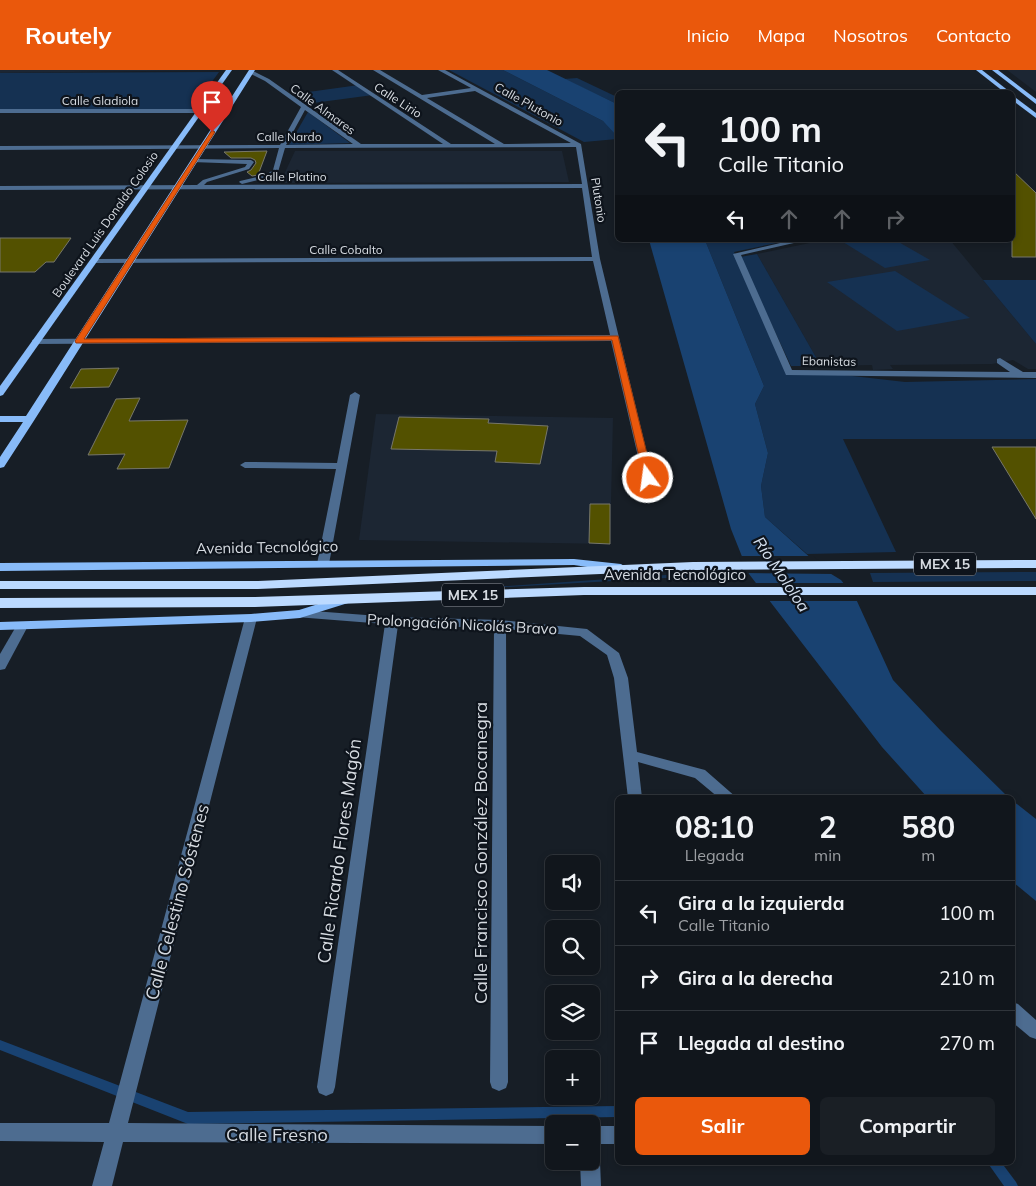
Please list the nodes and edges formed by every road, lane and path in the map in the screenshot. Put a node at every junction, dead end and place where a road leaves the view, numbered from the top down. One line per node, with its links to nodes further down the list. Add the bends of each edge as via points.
1 (229, 70): 15 (main road, Boulevard Luis Donaldo Colosio)
2 (335, 70): 20 (street, Calle Lirio)
3 (376, 70): 10 (street)
4 (441, 70): 8 (street, Calle Plutonio)
5 (979, 70): 9 (main road)
6 (995, 70): 12 (main road)
7 (251, 71): 13 (street, Calle Almares); 22 (main road)
8 (477, 89): 10 (street); 18 (street, Calle Plutonio)
9 (1004, 90)
10 (421, 97): 17 (street)
11 (1015, 99): 16 (main road)
12 (1036, 102)
13 (304, 106): 19 (street, Calle Almares); 23 (street)
14 (0, 111): 15 (street, Calle Gladiola)
15 (200, 111): 21 (main road, Boulevard Luis Donaldo Colosio)
16 (1036, 116)
17 (502, 145): 18 (street, Calle Nardo); 20 (street, Calle Nardo)
18 (579, 145): 27 (street, Plutonio)
19 (358, 146): 20 (street, Calle Nardo); 23 (street, Calle Nardo)
20 (450, 146)
21 (175, 147): 22 (street, Calle Nardo); 24 (street, Calle Nardo); 29 (main road, Boulevard Luis Donaldo Colosio)
22 (202, 147): 23 (street, Calle Nardo); 25 (main road)
23 (282, 147): 26 (street, via 276,171 268,176 237,183)
24 (0, 148)
25 (194, 161): 26 (street, via 251,162 247,168); 30 (main road)
26 (201, 185): 27 (street, Calle Platino); 30 (street, Calle Platino)
27 (585, 186): 32 (street, Plutonio)
28 (0, 188): 29 (street, Calle Platino)
29 (147, 188): 30 (street, Calle Platino); 33 (main road, Boulevard Luis Donaldo Colosio)
30 (178, 188): 34 (main road)
31 (793, 242): 39 (street, Ebanistas, via 737,254 789,373)
32 (596, 259): 34 (street, Calle Cobalto); 35 (street)
33 (95, 261): 34 (street, Calle Cobalto); 37 (main road, Boulevard Luis Donaldo Colosio)
34 (131, 262): 36 (main road)
35 (615, 338): 36 (street); 48 (street)
36 (79, 341): 37 (street); 44 (main road)
37 (35, 342): 41 (main road, Boulevard Luis Donaldo Colosio)
38 (1000, 361): 39 (street)
39 (1022, 375): 40 (street, Ebanistas)
40 (1036, 375)
41 (0, 393)
42 (355, 395): 47 (street)
43 (0, 419): 44 (main road)
44 (30, 419): 45 (main road)
45 (0, 465)
46 (245, 465): 47 (street)
47 (341, 466): 49 (street)
48 (648, 478)
49 (323, 564): 51 (main road, Avenida Tecnológico); 52 (main road, Avenida Tecnológico, via 574,562)
50 (1036, 564): 52 (highway, Avenida Tecnológico / MEX 15)
51 (0, 567)
52 (624, 569): 53 (highway, Avenida Tecnológico / MEX 15, via 258,585)
53 (0, 586)
54 (1036, 591): 55 (highway, Avenida Tecnológico / MEX 15, via 584,591)
55 (344, 600): 56 (highway, Avenida Tecnológico / MEX 15); 57 (main road, Avenida Tecnológico)
56 (0, 603)
57 (300, 614): 58 (main road, Avenida Tecnológico); 59 (street, Prolongación Nicolás Bravo)
58 (251, 618): 62 (main road, Avenida Tecnológico); 71 (street, Calle Celestino Sóstenes)
59 (392, 621): 60 (street, Prolongación Nicolás Bravo); 70 (street, Calle Ricardo Flores Magón)
60 (500, 624): 64 (street, Prolongación Nicolás Bravo, via 583,632 613,653 621,678); 69 (street, Calle Francisco González Bocanegra)
61 (0, 626): 62 (main road, Avenida Tecnológico)
62 (22, 626): 63 (street)
63 (0, 666)
64 (630, 755): 65 (street, Prolongación Nicolás Bravo); 66 (street, via 700,774)
65 (635, 795)
66 (726, 795)
67 (1015, 1013): 68 (street)
68 (1036, 1031)
69 (499, 1082)
70 (326, 1087)
71 (118, 1125): 72 (street, Calle Fresno); 73 (street, Calle Fresno); 77 (street, Calle Celestino Sóstenes)
72 (0, 1132)
73 (545, 1135)
74 (600, 1135): 75 (street)
75 (615, 1135)
76 (590, 1170): 78 (street)
77 (102, 1186)
78 (591, 1186)

